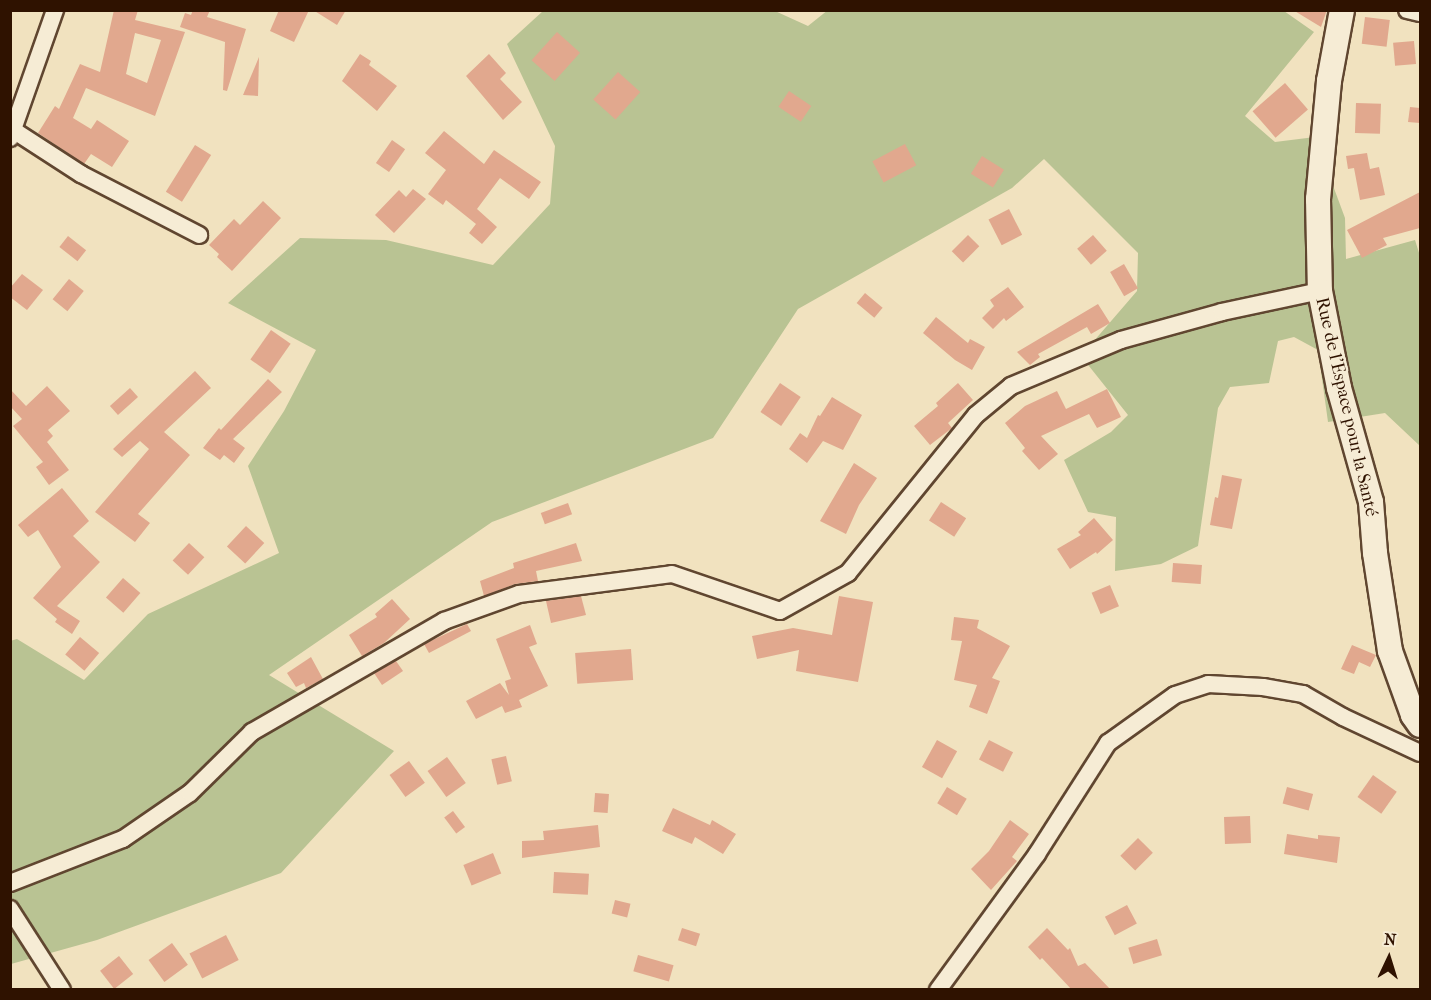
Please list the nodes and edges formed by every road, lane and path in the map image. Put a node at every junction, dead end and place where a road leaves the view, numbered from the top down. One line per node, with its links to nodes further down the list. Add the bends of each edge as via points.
1 (55, 10): 5 (street)
2 (1342, 10): 7 (street, Rue de l'Espace pour la Santé, via 1329,81 1318,199)
3 (1407, 10): 4 (street)
4 (1420, 13)
5 (12, 132): 6 (street, via 81,174)
6 (199, 235)
7 (1320, 291): 8 (street, Rue de l'Espace pour la Santé, via 1339,388 1371,502 1390,651); 10 (street, via 1222,312 1121,340 1011,386 976,414 848,573 780,611 672,574 519,594 444,621 252,732 190,793 123,839)
8 (1420, 725)
9 (1420, 753): 13 (street, via 1303,694 1208,684 1175,695 1108,743 1037,854)
10 (10, 883)
11 (10, 909): 12 (street)
12 (62, 990)
13 (938, 990)

